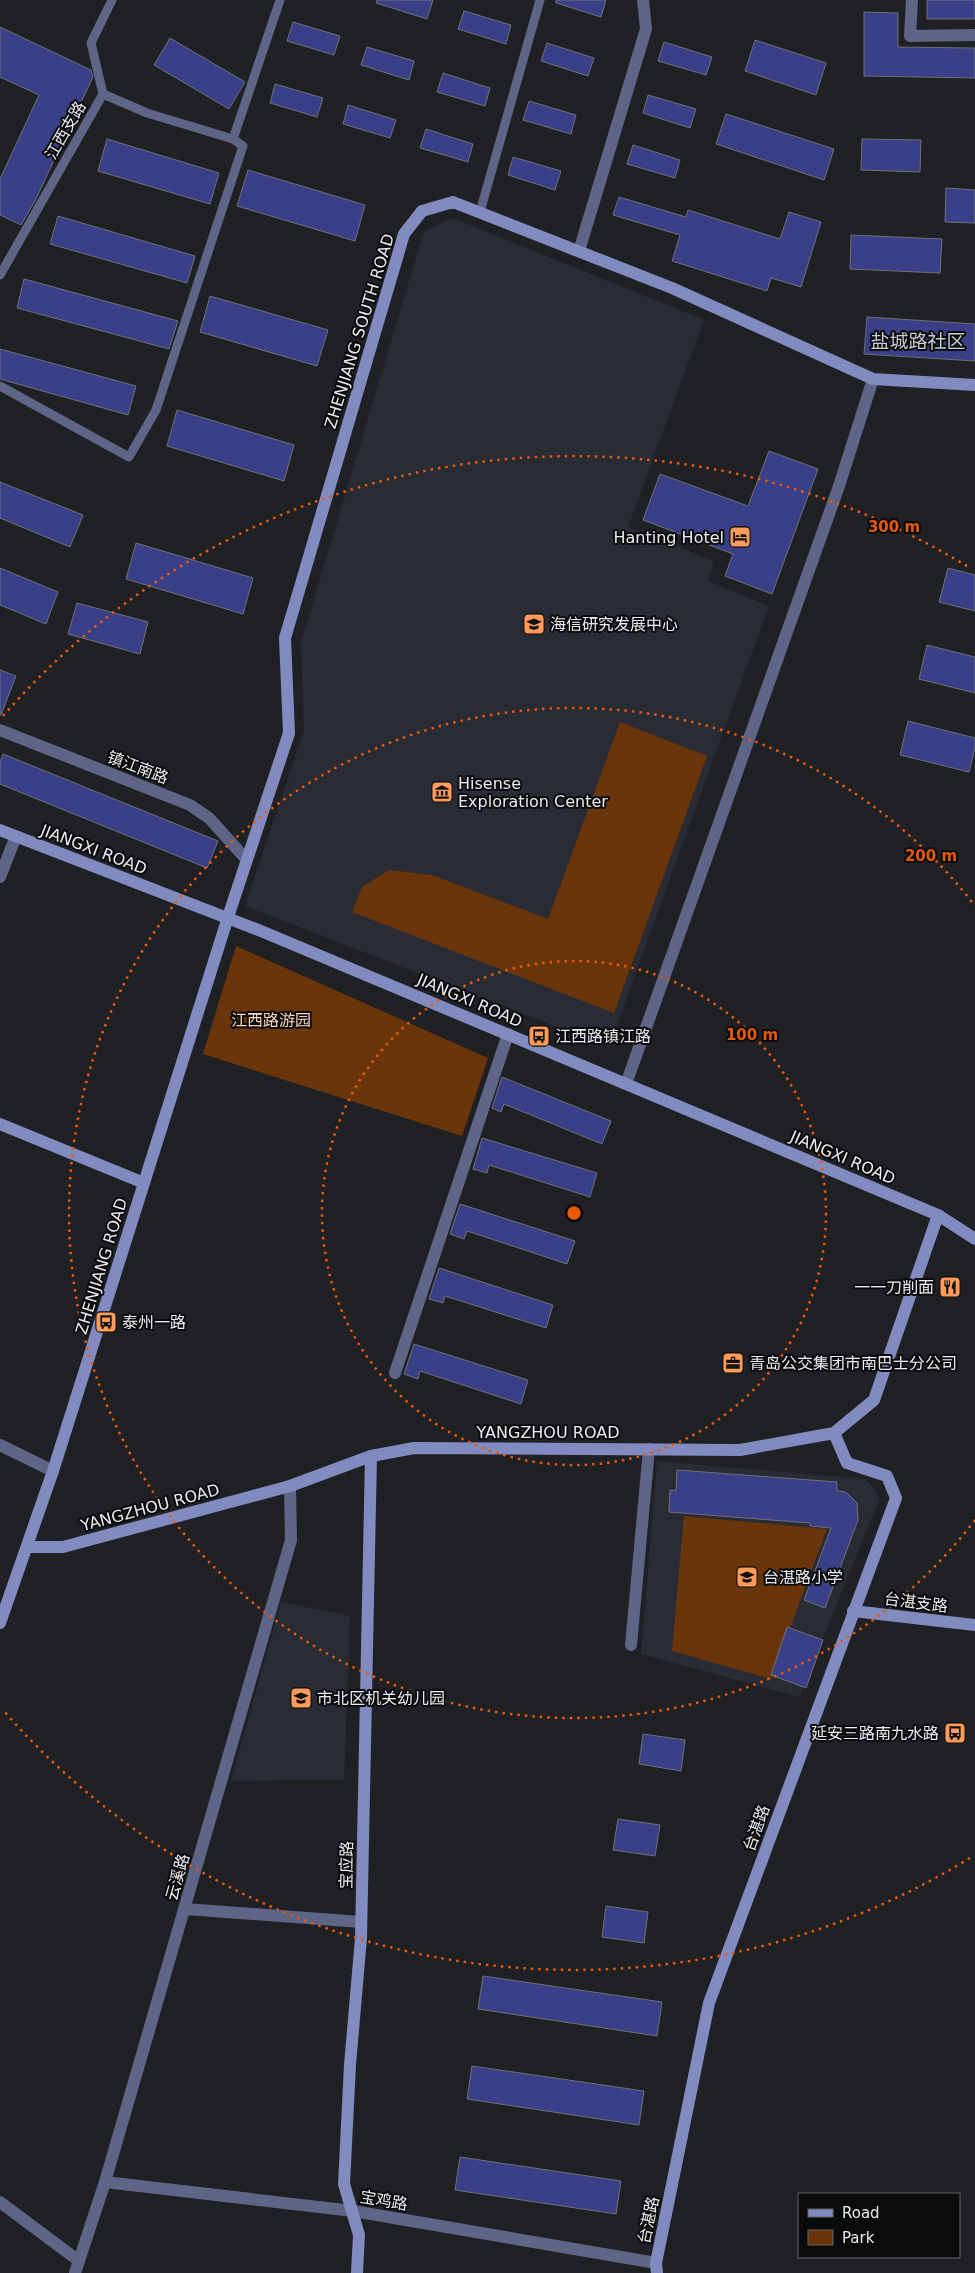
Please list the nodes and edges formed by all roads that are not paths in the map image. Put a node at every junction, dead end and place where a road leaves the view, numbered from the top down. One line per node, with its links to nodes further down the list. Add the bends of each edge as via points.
1 (112, 0): 7 (lane, via 91,43)
2 (280, 0): 8 (lane)
3 (540, 0): 9 (lane)
4 (643, 0): 10 (street, via 646,29)
5 (912, 0): 6 (street, via 910,36)
6 (975, 35)
7 (103, 94): 8 (lane, 江西支路, via 147,113); 11 (lane, 江西支路)
8 (233, 139): 14 (lane, via 243,146 156,410 129,456)
9 (480, 212): 10 (street, ZHENJIANG SOUTH ROAD); 18 (street, ZHENJIANG SOUTH ROAD, via 453,202 438,206 422,211 404,234 285,638 289,733)
10 (579, 251): 12 (street, ZHENJIANG SOUTH ROAD, via 672,288)
11 (0, 275)
12 (872, 379): 13 (street, ZHENJIANG SOUTH ROAD); 22 (street, via 835,496)
13 (975, 385)
14 (0, 386)
15 (0, 730): 18 (street, 镇江南路, via 190,805 209,818)
16 (0, 830): 17 (street, JIANGXI ROAD)
17 (16, 836): 19 (street); 20 (street, JIANGXI ROAD)
18 (247, 860): 20 (street, ZHENJIANG SOUTH ROAD)
19 (0, 877)
20 (228, 917): 21 (street, JIANGXI ROAD); 24 (street, ZHENJIANG ROAD)
21 (508, 1034): 22 (street, JIANGXI ROAD); 27 (street)
22 (626, 1084): 25 (street, JIANGXI ROAD)
23 (0, 1124): 24 (street)
24 (144, 1183): 32 (street, ZHENJIANG ROAD)
25 (938, 1215): 26 (street, JIANGXI ROAD); 28 (street, YANGZHOU ROAD, via 874,1400)
26 (975, 1239)
27 (395, 1373)
28 (834, 1433): 30 (street, YANGZHOU ROAD, via 740,1450); 35 (street, 台湛路, via 847,1463 887,1476 896,1498)
29 (0, 1445): 32 (street)
30 (649, 1449): 31 (street, YANGZHOU ROAD, via 414,1448); 38 (street)
31 (371, 1456): 33 (street, YANGZHOU ROAD); 40 (street, 宝应路)
32 (53, 1471): 34 (street, ZHENJIANG ROAD)
33 (290, 1486): 34 (street, YANGZHOU ROAD, via 63,1547); 39 (street, 云溪路, via 291,1540)
34 (27, 1547): 36 (street, ZHENJIANG ROAD)
35 (853, 1611): 37 (street, 台湛支路); 45 (street, 台湛路, via 709,2003)
36 (0, 1623)
37 (975, 1625)
38 (631, 1645)
39 (185, 1909): 40 (street); 41 (street, 云溪路)
40 (361, 1922): 43 (street, 宝应路, via 344,2184)
41 (105, 2182): 43 (street, 宝鸡路); 44 (street, 云溪路)
42 (0, 2202): 44 (street)
43 (353, 2211): 45 (street, 宝鸡路); 46 (street, 宝应路, via 359,2235)
44 (77, 2267)
45 (657, 2268)
46 (357, 2273)

